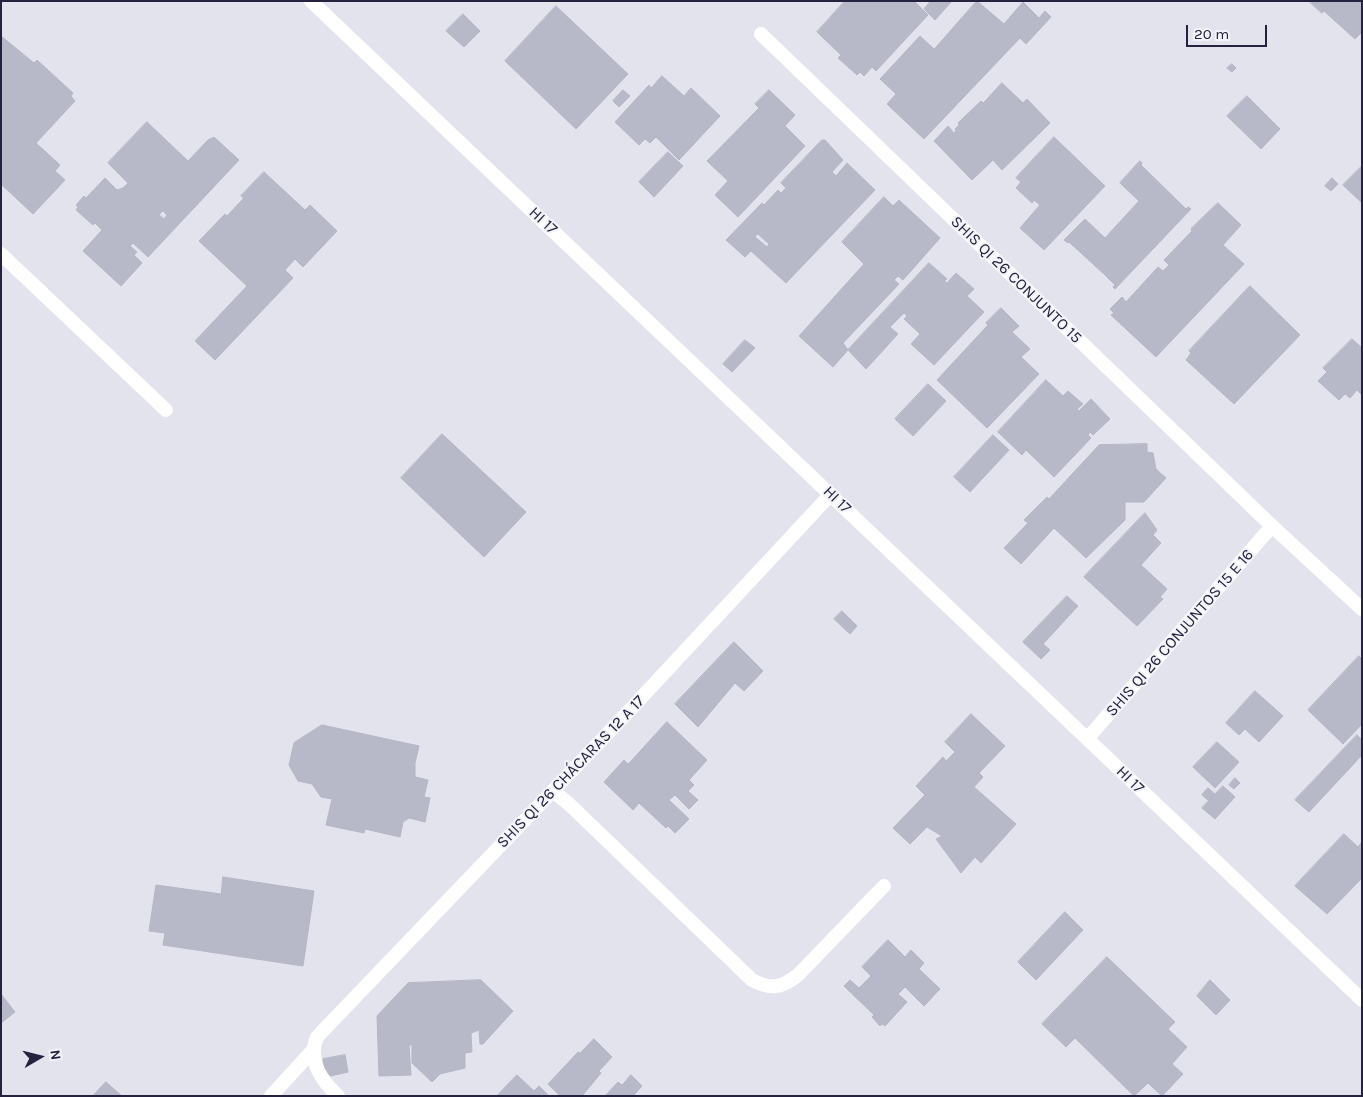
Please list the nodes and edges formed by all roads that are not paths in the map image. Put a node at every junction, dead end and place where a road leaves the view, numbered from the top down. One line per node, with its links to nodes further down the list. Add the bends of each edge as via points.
1 (311, 1): 5 (street, HI 17)
2 (761, 34): 6 (street, SHIS QI 26 CONJUNTO 15)
3 (1, 254): 4 (street)
4 (166, 410)
5 (831, 494): 8 (street, HI 17); 9 (street, SHIS QI 26 CHÁCARAS 12 A 17)
6 (1272, 526): 7 (street, SHIS QI 26 CONJUNTO 15); 8 (street, SHIS QI 26 CONJUNTOS 15 E 16)
7 (1362, 609)
8 (1087, 739): 11 (street, HI 17)
9 (553, 791): 10 (street, via 752,980 764,986 786,985); 12 (street, SHIS QI 26 CHÁCARAS 12 A 17, via 317,1038)
10 (884, 886)
11 (1362, 1000)
12 (314, 1049): 13 (street, SHIS QI 26 CHÁCARAS 12 A 17); 14 (street, via 320,1076)
13 (271, 1096)
14 (338, 1096)

